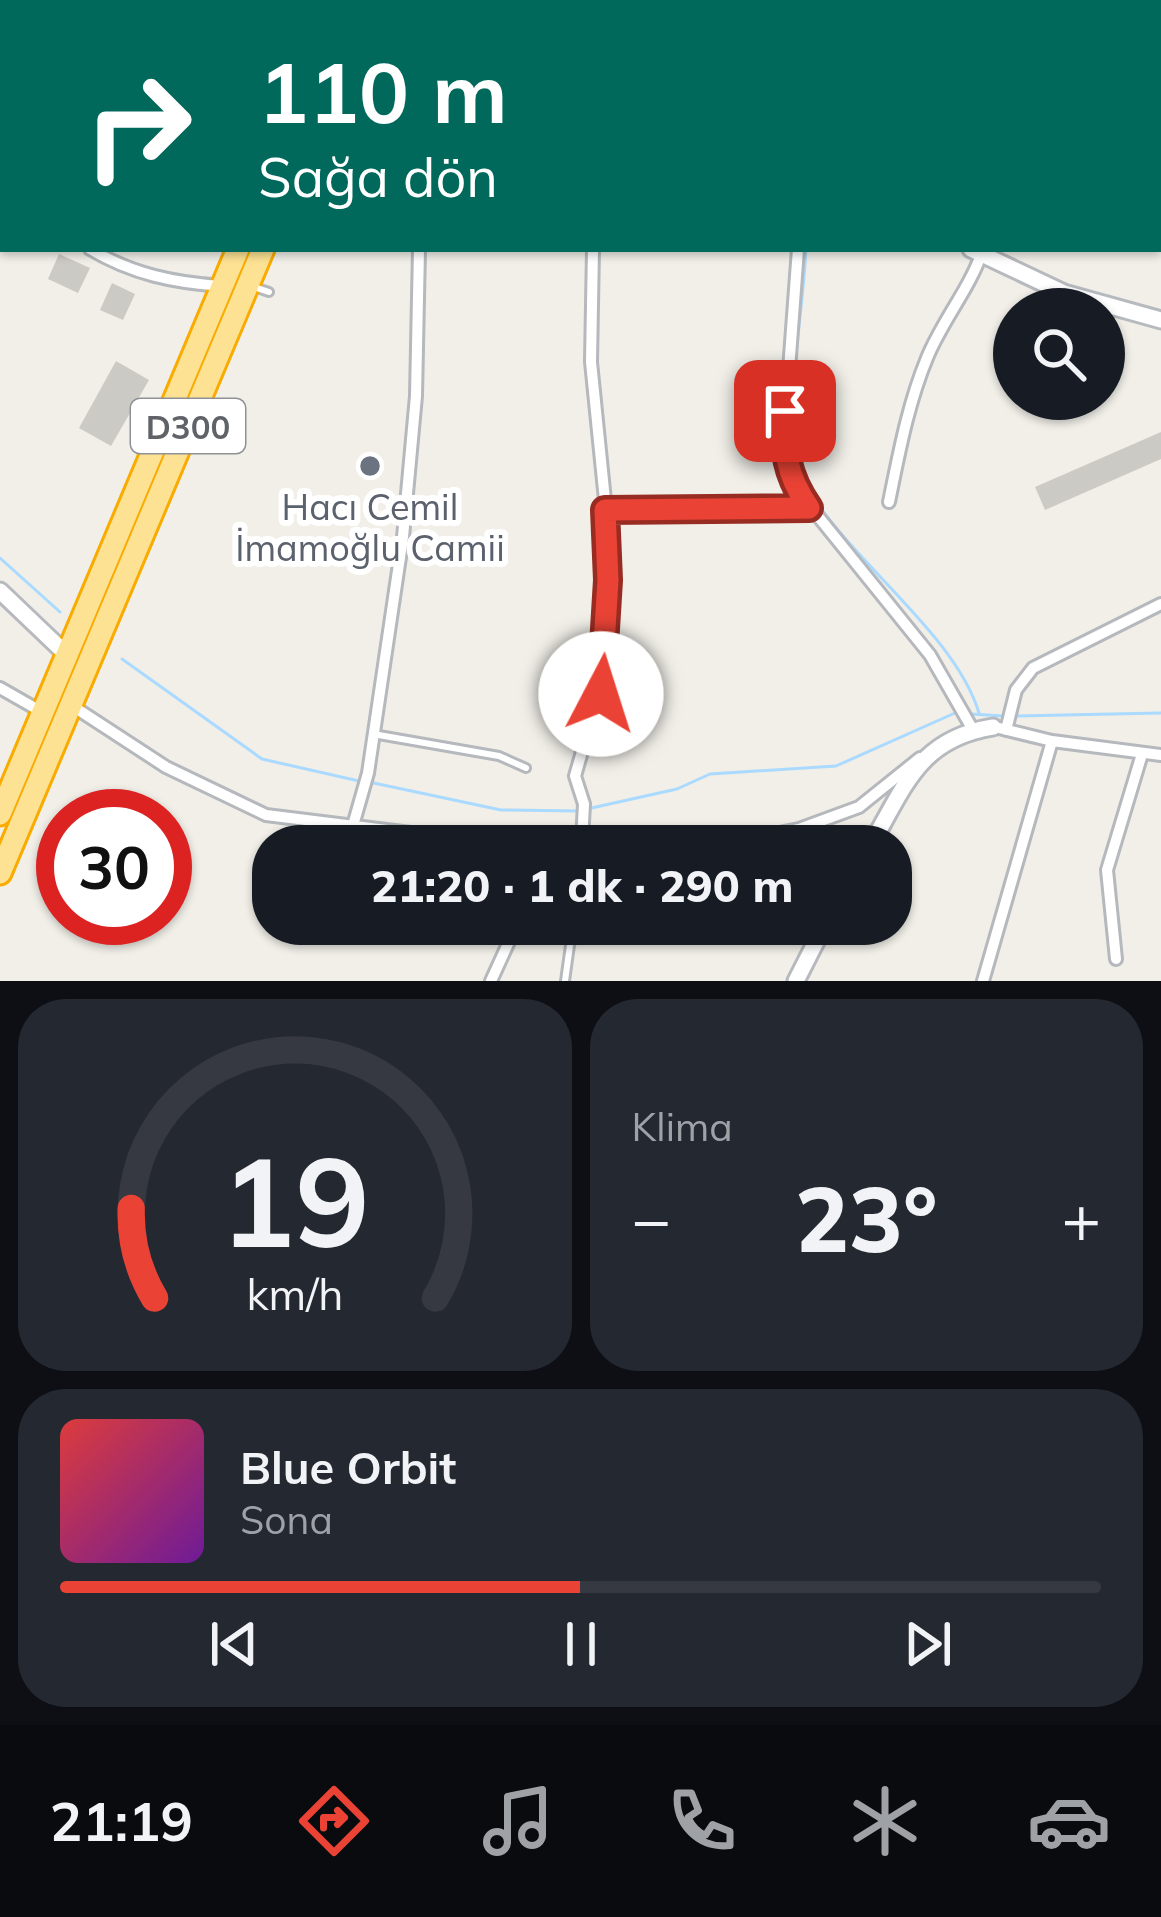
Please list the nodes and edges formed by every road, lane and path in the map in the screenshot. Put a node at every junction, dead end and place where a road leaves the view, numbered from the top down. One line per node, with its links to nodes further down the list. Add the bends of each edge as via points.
1 (95, 252): 8 (street, via 173,283)
2 (237, 252): 8 (highway, D300)
3 (263, 252): 17 (highway, D300, via 259,289)
4 (419, 252): 21 (street, via 405,514)
5 (593, 252): 12 (street, via 592,383)
6 (798, 252): 11 (street, via 783,450)
7 (978, 252): 9 (street, via 1064,293); 10 (street, via 926,359)
8 (223, 286): 15 (highway, D300)
9 (1161, 320)
10 (889, 502)
11 (809, 508): 12 (street); 20 (street, via 917,638)
12 (605, 510): 31 (street, via 606,668 575,776)
13 (0, 591): 15 (street)
14 (1161, 604): 19 (street, via 1033,668)
15 (69, 647): 18 (highway, D300)
16 (0, 688): 18 (street)
17 (71, 705): 27 (highway, D300); 29 (street, via 166,767 266,814)
18 (42, 712): 27 (highway, D300)
19 (1002, 726): 20 (street); 22 (street)
20 (973, 728): 23 (street)
21 (374, 734): 26 (lane, via 499,756); 30 (street)
22 (1052, 741): 24 (street); 42 (street)
23 (925, 753): 32 (street, via 859,807); 33 (street)
24 (1142, 754): 25 (street); 38 (street, via 1107,869)
25 (1161, 754)
26 (526, 769)
27 (16, 784): 28 (highway, D300); 34 (highway, D300)
28 (0, 814)
29 (329, 825)
30 (353, 825)
31 (584, 825)
32 (811, 825)
33 (882, 825)
34 (0, 873)
35 (507, 945): 39 (street)
36 (570, 945): 40 (lane)
37 (814, 945): 41 (street)
38 (1115, 959)
39 (491, 981)
40 (565, 981)
41 (796, 981)
42 (983, 981)

